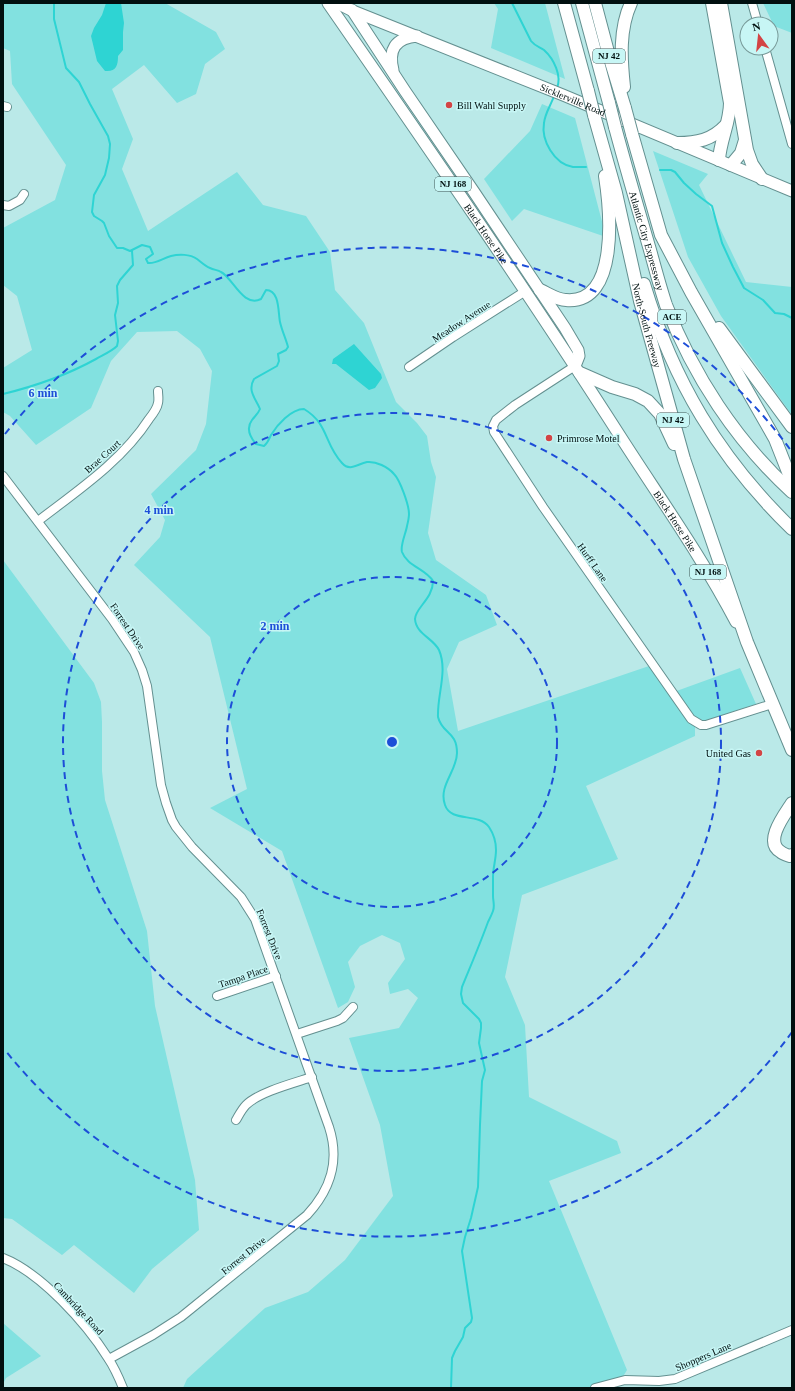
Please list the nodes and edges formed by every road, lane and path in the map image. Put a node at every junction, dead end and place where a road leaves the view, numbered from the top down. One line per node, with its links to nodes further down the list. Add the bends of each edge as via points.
1 (328, 3): 25 (main road, Black Horse Pike / NJ 168)
2 (338, 3): 10 (main road, Sicklerville Road)
3 (564, 3): 16 (highway, North-South Freeway / NJ 42, bridge)
4 (582, 3): 40 (highway, Atlantic City Expressway / ACE, bridge, via 661,287 678,334 724,414 764,465)
5 (595, 3): 15 (highway, NJ 42)
6 (631, 3): 15 (highway, via 622,38)
7 (712, 3): 17 (highway, via 730,103)
8 (721, 3): 18 (highway)
9 (752, 3): 11 (street)
10 (350, 7): 12 (main road, Sicklerville Road); 14 (main road, Black Horse Pike / NJ 168)
11 (756, 16)
12 (416, 36): 14 (main road, via 409,36 396,45 391,60); 19 (main road, Sicklerville Road)
13 (767, 56): 20 (street)
14 (394, 73): 23 (main road, Black Horse Pike / NJ 168)
15 (625, 108): 34 (highway, NJ 42, bridge, via 661,236)
16 (594, 115): 27 (highway, North-South Freeway / NJ 42); 32 (highway, via 608,200 609,250 603,274 595,289 574,300 557,298)
17 (726, 125): 19 (highway, via 715,135 704,140); 21 (highway)
18 (745, 139): 22 (highway, via 741,152); 24 (highway, via 749,158)
19 (677, 143): 21 (main road, Sicklerville Road)
20 (792, 144)
21 (719, 160): 22 (main road, Sicklerville Road)
22 (731, 166): 24 (main road, Sicklerville Road)
23 (461, 173): 25 (main road); 30 (main road, Black Horse Pike / NJ 168)
24 (762, 179): 26 (main road, Sicklerville Road)
25 (451, 180): 31 (main road, Black Horse Pike / NJ 168)
26 (792, 191)
27 (616, 193): 42 (highway, North-South Freeway / NJ 42, via 640,301); 44 (highway, Atlantic City Expressway / ACE, via 657,326 686,389 740,473)
28 (24, 194): 29 (street, via 20,200 9,206)
29 (3, 205)
30 (519, 259): 31 (main road); 32 (main road, Black Horse Pike / NJ 168)
31 (508, 266): 33 (main road, Black Horse Pike / NJ 168)
32 (540, 290): 36 (main road, Black Horse Pike / NJ 168, via 578,350)
33 (524, 292): 35 (street, Meadow Avenue); 36 (main road, Black Horse Pike / NJ 168)
34 (691, 292): 38 (highway); 40 (highway, NJ 42, via 772,432 780,451)
35 (409, 367)
36 (577, 370): 42 (highway, via 648,401 660,414); 45 (main road, Black Horse Pike / NJ 168, via 721,592); 46 (street, Hurff Lane, via 515,405 496,420 494,432 547,514 691,719 706,725)
37 (158, 391): 43 (street, Brae Court, via 159,400 156,408 132,442 101,472)
38 (792, 427)
39 (3, 476): 43 (street, Forrest Drive)
40 (786, 482): 41 (highway, Atlantic City Expressway / ACE)
41 (792, 492)
42 (698, 501): 45 (highway, North-South Freeway / NJ 42)
43 (38, 521): 50 (street, Forrest Drive, via 134,652 147,686 163,795 172,820 187,841 241,897 251,912)
44 (792, 529)
45 (747, 642): 46 (highway, Black Horse Pike / NJ 42)
46 (772, 704): 47 (highway, Black Horse Pike / NJ 42)
47 (792, 750)
48 (792, 803): 49 (highway, via 773,839 780,852)
49 (792, 855)
50 (276, 976): 51 (street, Tampa Place); 53 (street, Forrest Drive)
51 (217, 996)
52 (353, 1007): 53 (street, via 337,1021)
53 (297, 1034): 54 (street, Forrest Drive)
54 (312, 1077): 55 (street, via 252,1100); 58 (street, Forrest Drive, via 332,1134 334,1153 331,1177 320,1200 307,1215 181,1317)
55 (236, 1120)
56 (3, 1258): 58 (street, Cambridge Road, via 26,1271 49,1289 89,1332)
57 (792, 1330): 59 (street, Shoppers Lane, via 675,1379)
58 (109, 1359): 60 (street, Cambridge Road)
59 (649, 1385): 61 (street, Shoppers Lane, via 625,1380)
60 (123, 1388)
61 (595, 1388)

